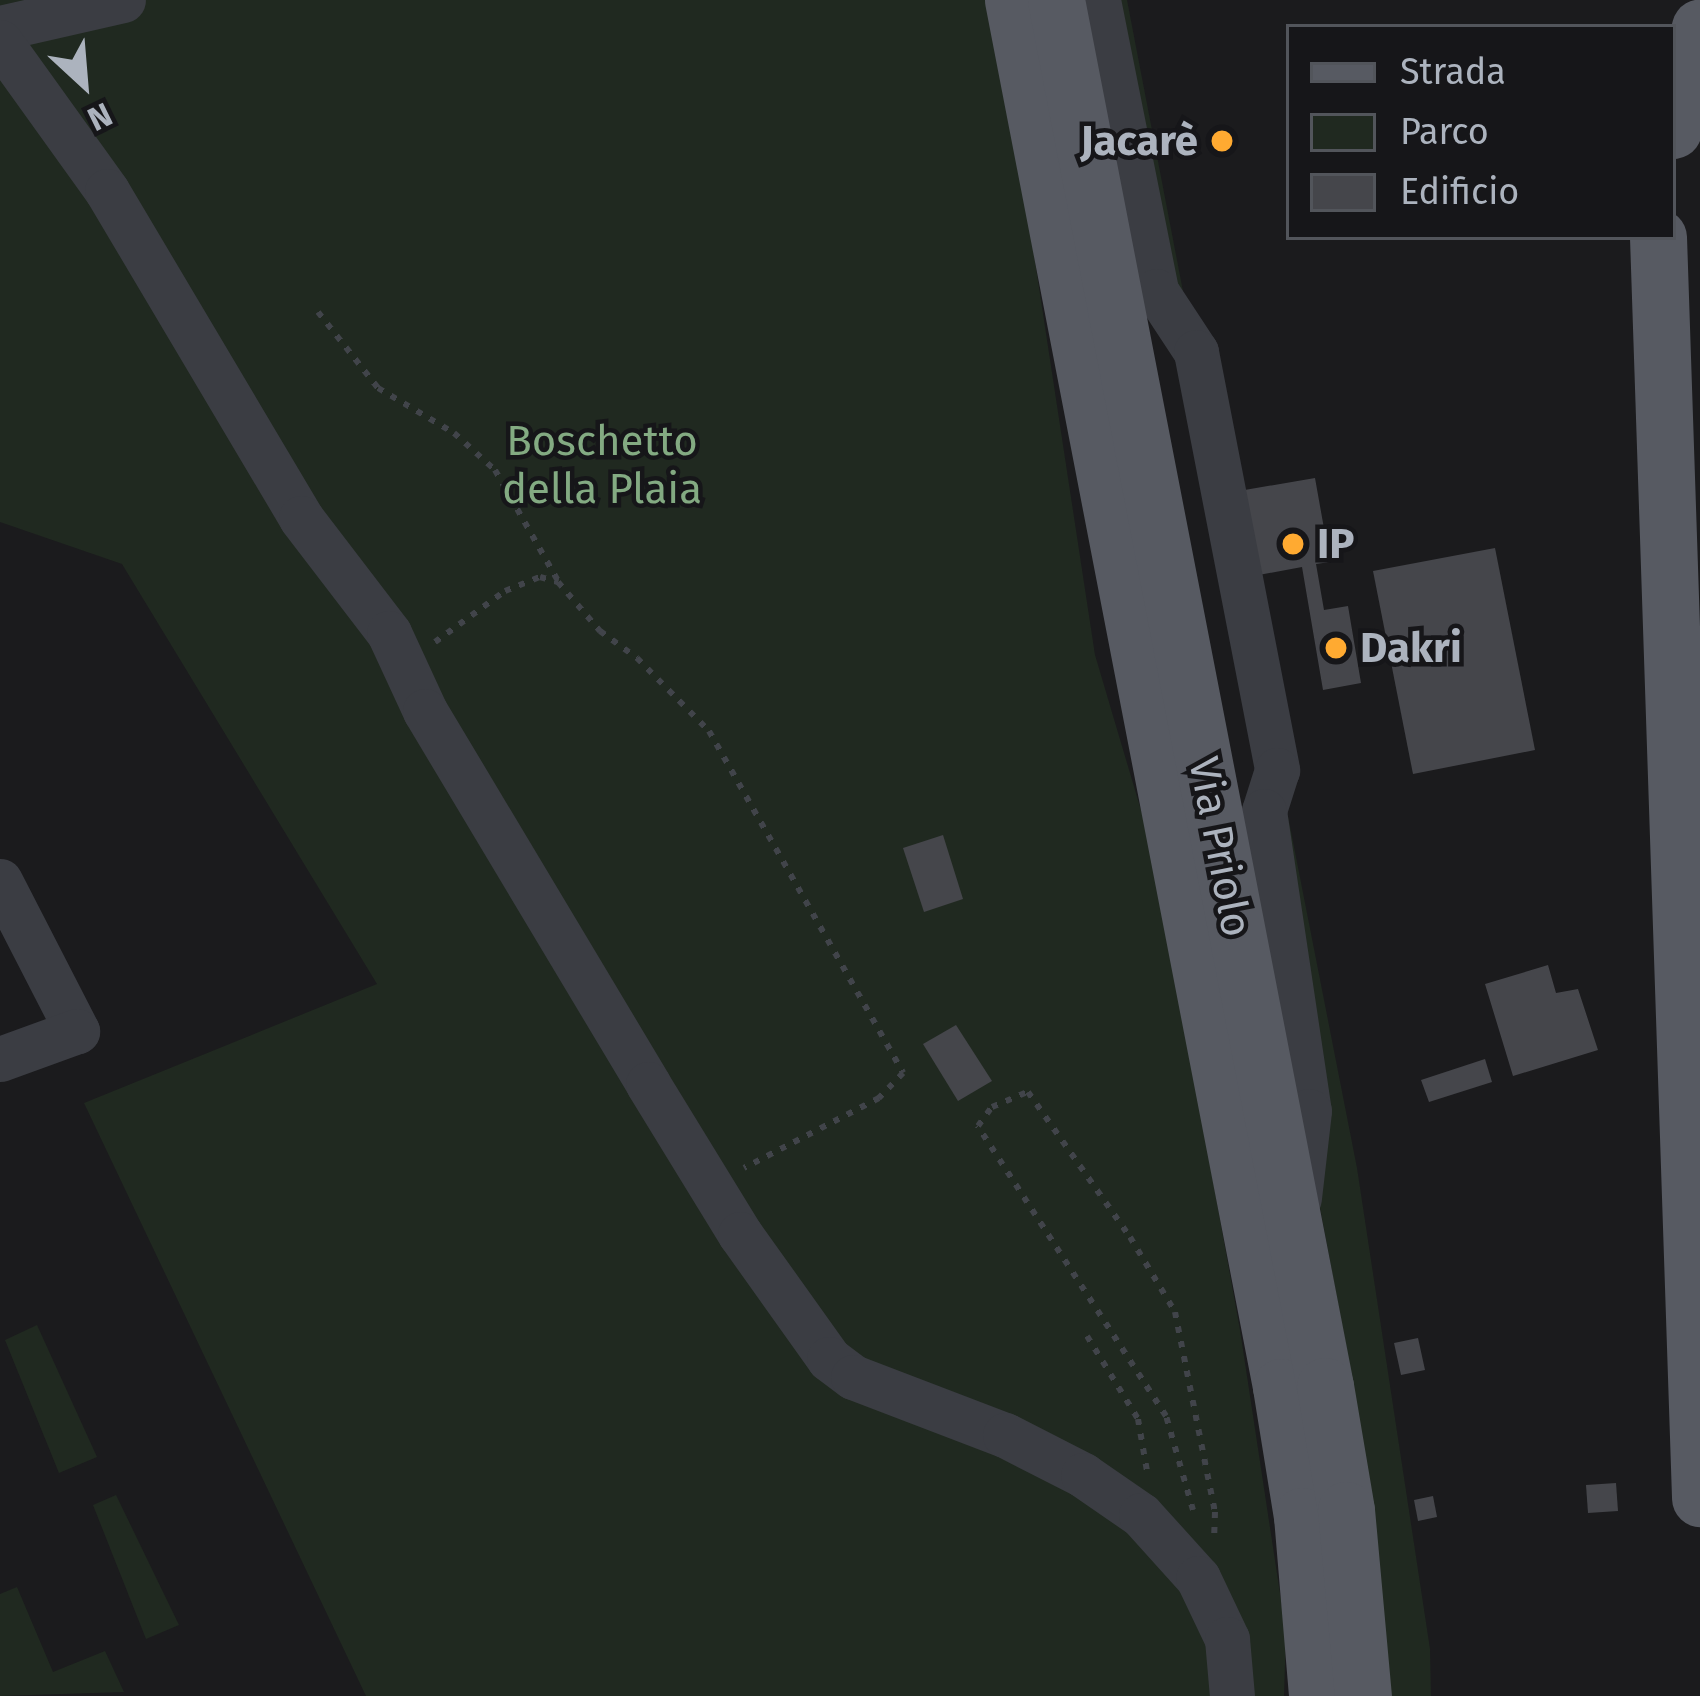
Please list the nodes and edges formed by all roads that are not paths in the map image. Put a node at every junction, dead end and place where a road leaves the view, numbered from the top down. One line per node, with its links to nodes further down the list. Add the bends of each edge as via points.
1 (123, 0): 6 (lane)
2 (1013, 0): 16 (main road, Via Priolo, via 1281,1387)
3 (1056, 0): 13 (main road, Via Priolo)
4 (1098, 0): 13 (lane, via 1156,291 1196,352 1276,770 1264,811 1309,1111)
5 (1700, 27): 8 (main road)
6 (0, 28)
7 (0, 42): 15 (lane, via 107,191 301,518 388,633 425,711 740,1234 841,1368 1005,1435 1141,1515 1198,1578 1227,1639)
8 (1676, 119)
9 (1658, 240): 11 (main road)
10 (0, 880): 12 (lane, via 77,1030)
11 (1691, 976): 14 (main road)
12 (0, 1059)
13 (1295, 1237): 17 (main road, Via Priolo, via 1346,1510)
14 (1700, 1498)
15 (1232, 1696)
16 (1317, 1696)
17 (1363, 1696)

